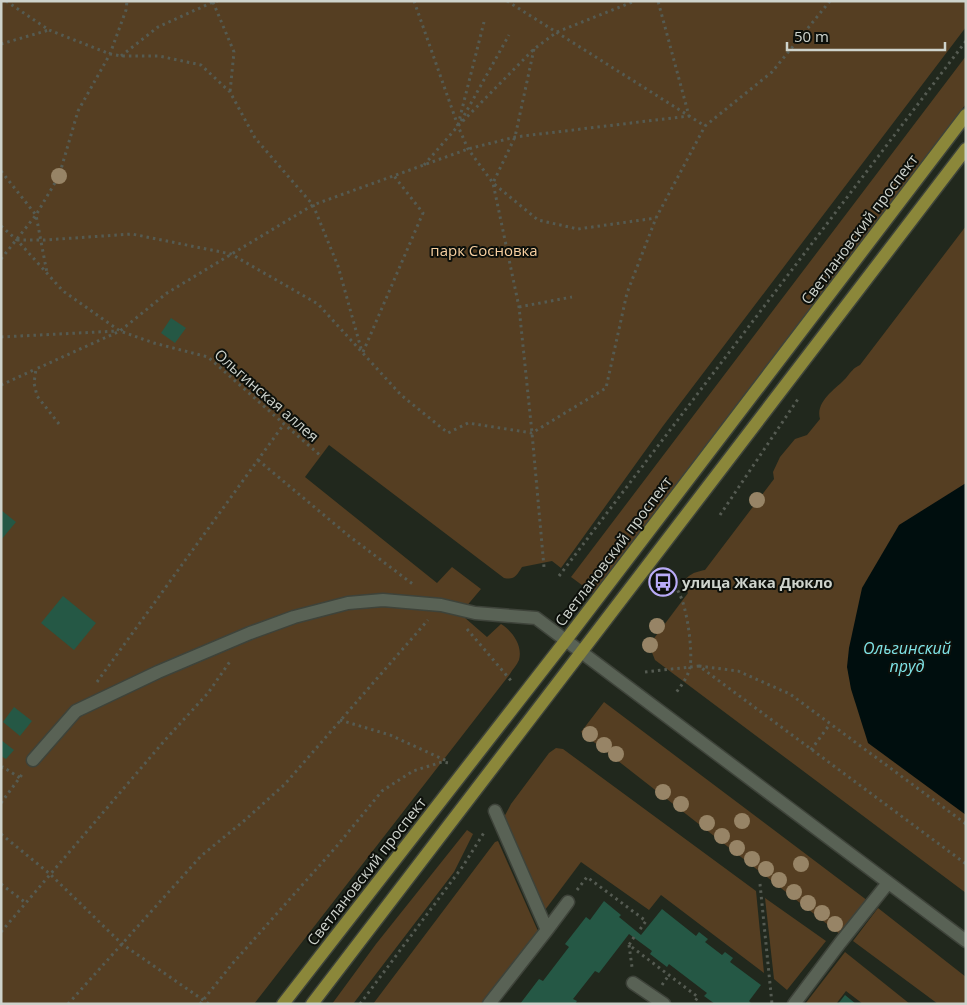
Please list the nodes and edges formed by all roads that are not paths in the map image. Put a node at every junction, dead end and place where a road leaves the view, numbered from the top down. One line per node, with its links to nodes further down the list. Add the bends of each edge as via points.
1 (966, 115): 3 (main road, Светлановский проспект)
2 (966, 149): 4 (main road)
3 (566, 640): 4 (street); 5 (street, via 536,618 383,600 348,603 250,633 76,711); 12 (main road, Светлановский проспект)
4 (582, 652): 7 (street); 13 (main road)
5 (34, 760)
6 (495, 811): 9 (street)
7 (888, 883): 10 (street); 16 (street)
8 (568, 902): 9 (street)
9 (547, 930): 14 (street)
10 (966, 941)
11 (633, 983): 15 (street)
12 (283, 1004)
13 (312, 1004)
14 (489, 1004)
15 (664, 1004)
16 (794, 1004)

